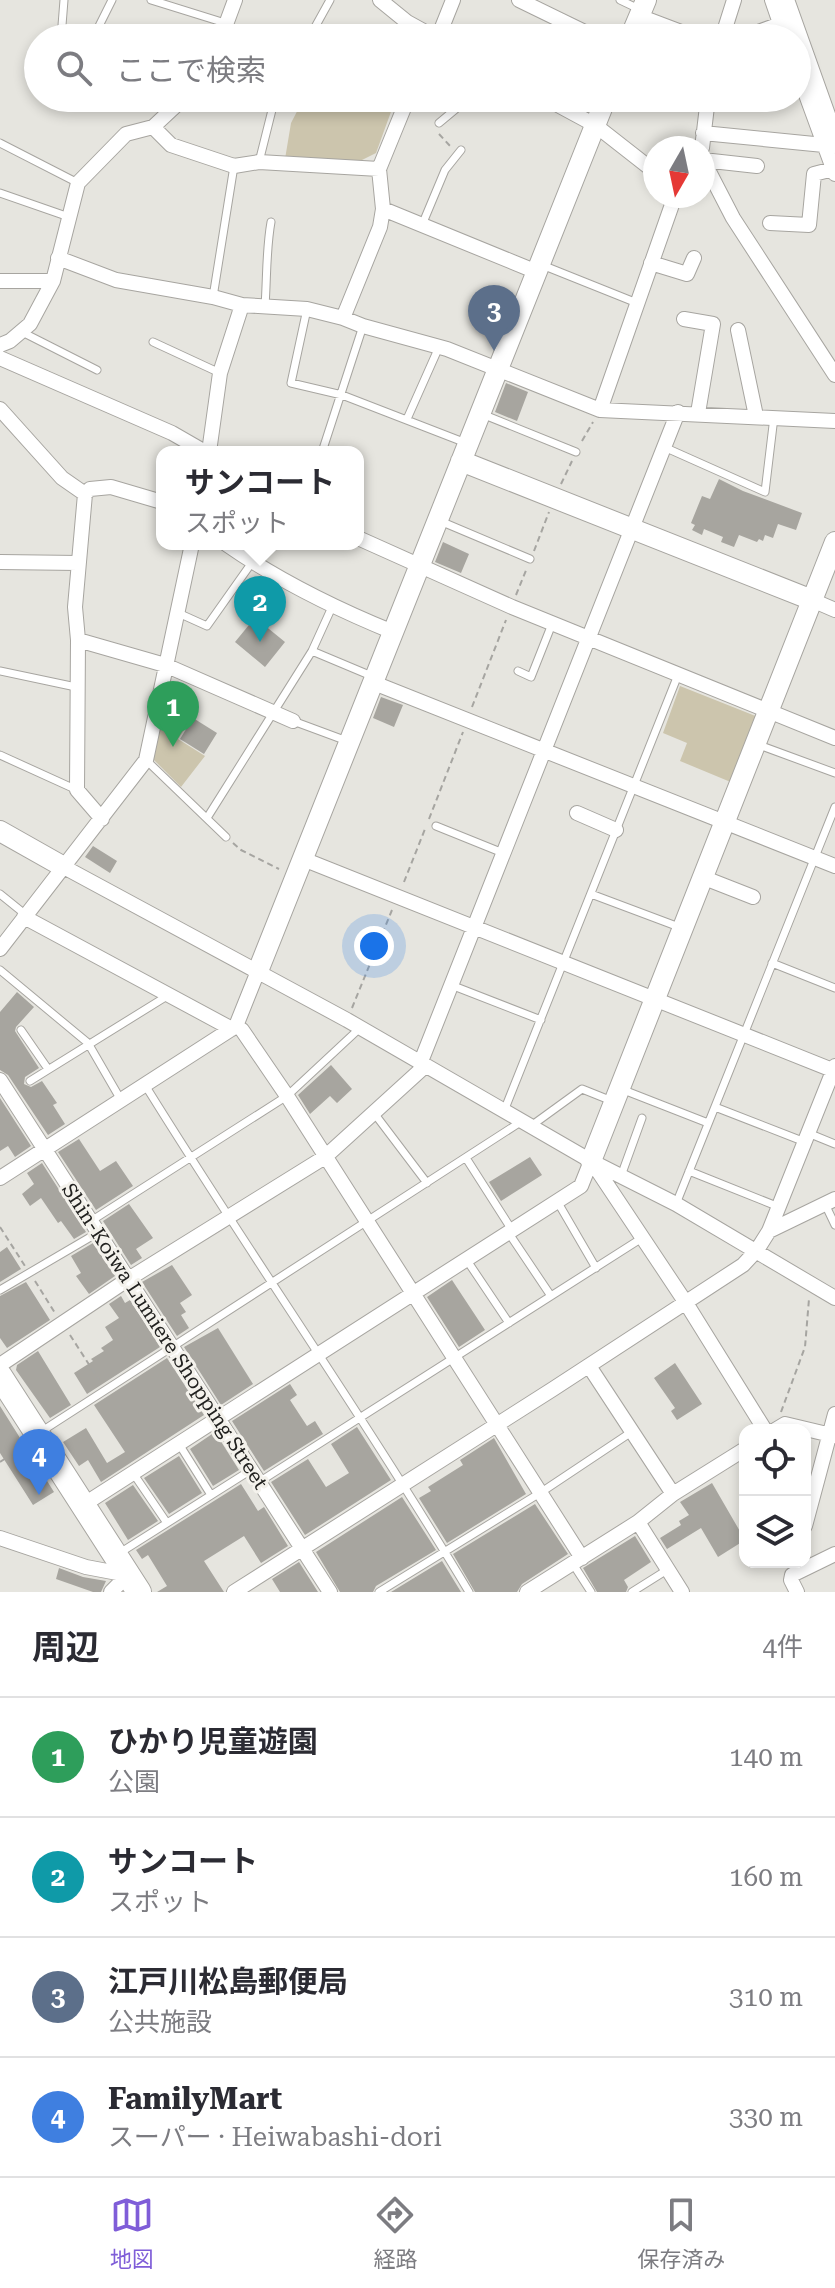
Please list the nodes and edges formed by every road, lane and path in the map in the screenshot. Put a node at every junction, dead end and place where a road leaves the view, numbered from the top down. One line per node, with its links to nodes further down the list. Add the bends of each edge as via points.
1 (64, 0): 14 (lane)
2 (112, 0): 15 (lane)
3 (151, 0): 16 (lane)
4 (235, 0): 17 (street)
5 (330, 0): 18 (lane)
6 (380, 0): 19 (street)
7 (453, 0): 20 (street)
8 (519, 0): 21 (street)
9 (620, 0): 13 (lane)
10 (734, 0): 23 (street)
11 (772, 0): 24 (street)
12 (784, 0): 25 (street)
13 (642, 9): 22 (street)
14 (62, 24)
15 (100, 24)
16 (208, 24)
17 (226, 24)
18 (317, 24)
19 (410, 24)
20 (443, 24)
21 (568, 24)
22 (670, 24)
23 (726, 24)
24 (781, 24)
25 (792, 24)
26 (811, 86): 41 (street)
27 (811, 102): 41 (street)
28 (168, 112): 37 (street)
29 (272, 112): 44 (lane)
30 (402, 112): 48 (street)
31 (452, 112): 35 (lane)
32 (571, 112): 36 (street)
33 (600, 112): 36 (street)
34 (706, 112): 38 (street)
35 (439, 123): 42 (path, via 442,140)
36 (595, 125): 45 (street); 62 (street)
37 (153, 127): 46 (street, via 171,145); 50 (street, via 126,134)
38 (703, 136)
39 (715, 140): 41 (street)
40 (0, 143): 50 (lane)
41 (829, 144): 49 (street)
42 (459, 151): 58 (lane, via 445,170)
43 (715, 161): 47 (street)
44 (259, 162): 46 (street); 48 (street)
45 (643, 163)
46 (234, 166): 65 (lane)
47 (757, 166)
48 (379, 169): 54 (street)
49 (834, 171): 57 (street, via 814,174 809,225)
50 (78, 183): 55 (street)
51 (715, 183): 82 (street)
52 (0, 193): 55 (lane)
53 (671, 208): 61 (street)
54 (383, 209): 58 (street); 70 (street)
55 (69, 217): 59 (street)
56 (271, 222): 68 (lane)
57 (770, 223)
58 (422, 225): 62 (street)
59 (58, 258): 64 (street); 65 (street, via 116,280)
60 (694, 258): 61 (street, via 687,274)
61 (651, 263): 66 (street)
62 (539, 268): 66 (lane); 80 (street)
63 (0, 281): 64 (street)
64 (53, 281): 74 (street)
65 (213, 297): 67 (street)
66 (637, 303): 85 (street)
67 (242, 305): 68 (street); 81 (street)
68 (265, 306): 69 (street)
69 (307, 309): 70 (street); 83 (lane, via 291,383)
70 (343, 318): 72 (street)
71 (684, 319): 87 (street, via 713,324)
72 (363, 326): 77 (street); 83 (lane)
73 (738, 330): 89 (street)
74 (22, 332): 76 (street); 79 (lane)
75 (153, 342): 81 (lane)
76 (0, 345)
77 (439, 347): 80 (street); 91 (lane)
78 (0, 358): 93 (street)
79 (97, 370)
80 (498, 371): 85 (street); 88 (street)
81 (220, 373): 94 (street)
82 (835, 375)
83 (342, 395): 91 (lane); 95 (lane)
84 (0, 409): 99 (street, via 62,478)
85 (600, 410): 86 (street)
86 (678, 412): 87 (street); 96 (street)
87 (698, 413): 89 (street)
88 (480, 414): 97 (street); 98 (lane)
89 (756, 416): 90 (street)
90 (774, 417): 92 (street); 96 (lane, via 765,492)
91 (407, 419): 97 (lane)
92 (835, 421)
93 (196, 446)
94 (208, 446)
95 (324, 446)
96 (664, 447): 102 (street)
97 (464, 452): 101 (street); 102 (street)
98 (576, 452)
99 (85, 494): 100 (street, via 111,487); 111 (street)
100 (156, 500)
101 (438, 519): 108 (lane); 112 (street)
102 (631, 529): 114 (street); 121 (street)
103 (364, 541): 112 (street)
104 (835, 542): 114 (street)
105 (191, 550): 117 (street)
106 (234, 550): 110 (street)
107 (260, 550): 110 (lane)
108 (530, 559)
109 (0, 562): 111 (street)
110 (251, 562): 113 (street); 117 (lane, via 207,626)
111 (78, 563): 122 (street)
112 (418, 567): 119 (street); 120 (street)
113 (278, 578): 115 (street); 118 (lane)
114 (812, 600): 116 (street); 130 (street)
115 (332, 607): 120 (street); 123 (lane)
116 (835, 610)
117 (176, 612): 124 (street)
118 (256, 614)
119 (552, 623): 121 (street); 126 (lane, via 531,677)
120 (393, 632): 128 (street)
121 (589, 638): 127 (street); 136 (street)
122 (78, 640): 124 (street); 129 (street)
123 (312, 651): 128 (lane); 131 (lane)
124 (165, 665): 131 (street); 138 (street)
125 (0, 671): 129 (lane)
126 (518, 671)
127 (679, 674): 130 (street); 140 (lane)
128 (375, 680): 134 (street); 136 (street)
129 (76, 687): 141 (street)
130 (770, 711): 133 (street); 135 (street)
131 (273, 713): 132 (street); 144 (lane)
132 (293, 721): 134 (lane)
133 (835, 738)
134 (351, 742): 155 (street)
135 (757, 744): 139 (lane); 146 (street)
136 (544, 750): 140 (street); 151 (street)
137 (0, 755): 141 (lane)
138 (146, 760): 144 (lane); 145 (street)
139 (835, 773)
140 (633, 785): 146 (street); 148 (lane)
141 (77, 790): 145 (street)
142 (835, 807): 152 (lane)
143 (577, 813): 148 (street)
144 (207, 818): 150 (lane)
145 (102, 819): 153 (street)
146 (724, 822): 152 (street); 156 (street)
147 (436, 826): 151 (lane)
148 (616, 830): 158 (lane)
149 (0, 831): 153 (street)
150 (226, 837): 155 (path, via 241,850)
151 (503, 853): 161 (street)
152 (815, 858): 154 (street); 164 (lane)
153 (62, 866): 160 (street); 167 (street)
154 (835, 866)
155 (299, 868): 161 (street); 167 (street)
156 (702, 877): 159 (street); 162 (street)
157 (0, 894): 160 (lane)
158 (591, 894): 162 (lane); 165 (lane)
159 (753, 897)
160 (25, 916): 163 (street); 170 (street)
161 (474, 928): 165 (street); 168 (street)
162 (681, 928): 171 (street)
163 (0, 949)
164 (772, 963): 169 (lane); 176 (lane)
165 (563, 964): 171 (street); 172 (lane)
166 (0, 970): 177 (lane)
167 (258, 971): 173 (street); 174 (street)
168 (451, 985): 172 (lane); 178 (street)
169 (835, 988)
170 (169, 995): 173 (street); 177 (lane)
171 (653, 998): 176 (street); 184 (street)
172 (541, 1020): 188 (lane)
173 (234, 1027): 183 (street); 185 (street, via 242,1030)
174 (360, 1028): 178 (street); 185 (lane)
175 (21, 1030): 179 (lane)
176 (744, 1034): 180 (street); 187 (lane)
177 (88, 1043): 179 (lane); 186 (lane)
178 (422, 1065): 188 (street); 189 (street)
179 (48, 1069): 182 (lane)
180 (834, 1069): 193 (street)
181 (0, 1080): 195 (street, Shin-Koiwa Lumiere Shopping Street)
182 (30, 1081)
183 (144, 1085): 186 (street); 197 (lane)
184 (616, 1095): 191 (lane); 192 (lane, via 582,1089); 199 (street)
185 (287, 1096): 196 (street); 197 (lane)
186 (121, 1100): 195 (street)
187 (715, 1107): 191 (lane); 193 (lane)
188 (504, 1111): 192 (street)
189 (374, 1113): 196 (street); 203 (lane)
190 (642, 1118): 201 (lane)
191 (708, 1123): 200 (lane)
192 (527, 1124): 198 (lane); 199 (street)
193 (806, 1138): 194 (lane); 207 (street)
194 (835, 1144)
195 (45, 1149): 202 (street); 211 (street, Shin-Koiwa Lumiere Shopping Street)
196 (325, 1157): 208 (street); 209 (street)
197 (190, 1158): 208 (lane); 211 (lane)
198 (466, 1158): 203 (lane); 213 (lane)
199 (591, 1161): 201 (street); 204 (street, via 581,1186); 215 (street)
200 (689, 1171): 206 (lane); 207 (lane)
201 (621, 1176): 206 (street)
202 (0, 1178)
203 (427, 1183): 209 (lane)
204 (557, 1201): 213 (street); 218 (lane)
205 (830, 1201): 210 (lane); 214 (street)
206 (676, 1204): 216 (street)
207 (779, 1207): 214 (street)
208 (228, 1218): 220 (street); 222 (lane)
209 (367, 1223): 222 (lane); 224 (street)
210 (835, 1225)
211 (95, 1226): 219 (lane); 220 (street, Shin-Koiwa Lumiere Shopping Street)
212 (0, 1227): 219 (path)
213 (510, 1231): 217 (street); 225 (lane)
214 (769, 1231): 216 (street)
215 (642, 1238): 218 (lane); 227 (street)
216 (757, 1250): 221 (street); 227 (street)
217 (466, 1259): 224 (street); 228 (lane)
218 (596, 1268): 225 (lane)
219 (30, 1273): 223 (lane); 229 (path)
220 (130, 1278): 229 (street); 230 (street, Shin-Koiwa Lumiere Shopping Street)
221 (810, 1283): 226 (street); 241 (path, via 805,1347)
222 (272, 1284): 230 (lane); 231 (lane)
223 (0, 1290)
224 (412, 1294): 231 (street); 232 (street)
225 (551, 1296): 228 (lane)
226 (835, 1298)
227 (686, 1303): 234 (street); 240 (street)
228 (509, 1323): 232 (lane)
229 (62, 1324): 233 (street); 236 (path)
230 (174, 1347): 236 (lane); 238 (street, Shin-Koiwa Lumiere Shopping Street)
231 (318, 1354): 238 (street); 239 (lane)
232 (454, 1358): 239 (lane); 242 (street)
233 (0, 1365)
234 (589, 1366): 242 (street); 243 (street)
235 (0, 1376): 246 (main road)
236 (106, 1391): 246 (lane)
237 (835, 1414): 245 (street)
238 (220, 1417): 247 (street); 251 (street, Shin-Koiwa Lumiere Shopping Street)
239 (360, 1418): 251 (lane); 252 (lane)
240 (761, 1424)
241 (780, 1424)
242 (497, 1425): 252 (street); 253 (street)
243 (633, 1431): 253 (lane); 254 (street)
244 (811, 1432): 245 (street)
245 (832, 1435): 257 (street)
246 (32, 1440): 249 (path); 256 (main road)
247 (179, 1444): 250 (street); 255 (lane)
248 (739, 1453): 254 (street)
249 (0, 1462)
250 (133, 1473): 256 (street); 259 (lane)
251 (255, 1476): 255 (lane); 261 (street, Shin-Koiwa Lumiere Shopping Street)
252 (404, 1485): 261 (street); 262 (lane)
253 (540, 1493): 262 (lane); 264 (street)
254 (673, 1494): 258 (street)
255 (211, 1495): 259 (lane)
256 (83, 1505): 268 (main road)
257 (811, 1506)
258 (638, 1522): 264 (street); 267 (street)
259 (167, 1523): 268 (lane)
260 (0, 1538): 268 (street)
261 (301, 1547): 269 (street); 270 (street, Shin-Koiwa Lumiere Shopping Street)
262 (444, 1550): 271 (lane); 272 (lane)
263 (835, 1554): 265 (street)
264 (578, 1561): 273 (street); 274 (lane)
265 (811, 1562)
266 (794, 1568): 277 (street, via 791,1580)
267 (667, 1570): 275 (lane); 276 (street)
268 (124, 1579)
269 (234, 1592)
270 (330, 1592)
271 (379, 1592)
272 (469, 1592)
273 (527, 1592)
274 (591, 1592)
275 (632, 1592)
276 (682, 1592)
277 (797, 1592)

